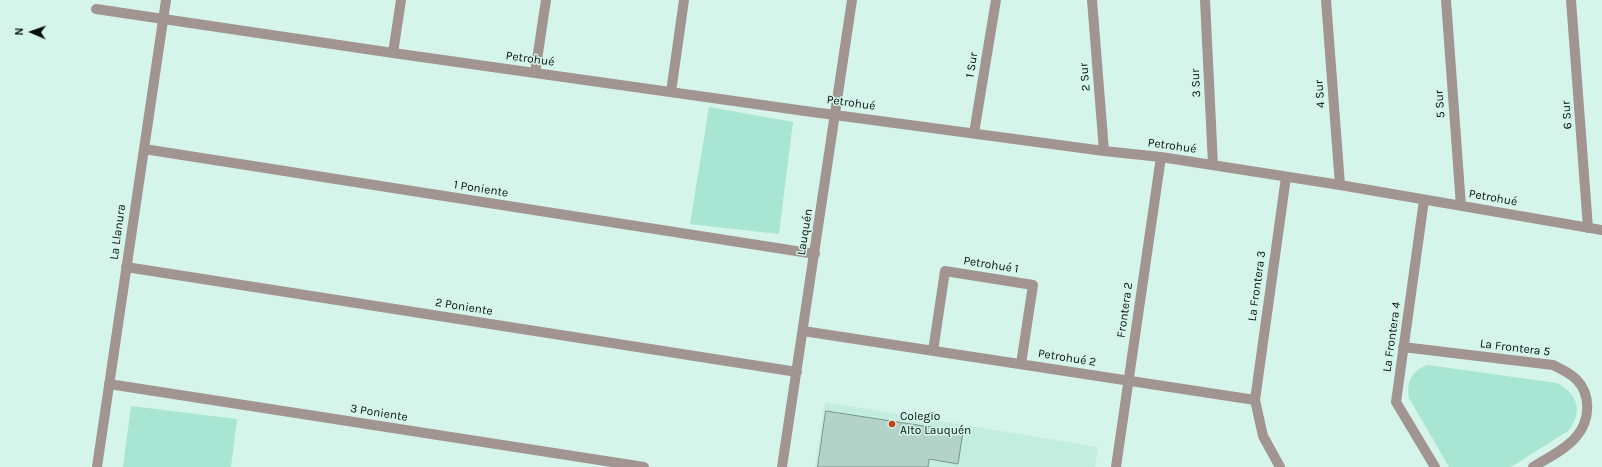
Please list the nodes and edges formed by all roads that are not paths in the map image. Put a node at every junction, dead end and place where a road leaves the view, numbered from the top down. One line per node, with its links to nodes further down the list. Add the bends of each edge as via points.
1 (166, 0): 13 (street, La Llanura)
2 (401, 0): 14 (street)
3 (546, 0): 15 (street)
4 (684, 0): 16 (street)
5 (852, 0): 17 (street, Lauquén)
6 (996, 0): 18 (street, 1 Sur)
7 (1092, 0): 20 (street, 2 Sur)
8 (1204, 0): 22 (street, 3 Sur)
9 (1326, 0): 24 (street, 4 Sur)
10 (1446, 0): 26 (street, 5 Sur)
11 (1572, 0): 27 (street, 6 Sur)
12 (96, 9): 13 (street, Petrohué)
13 (163, 18): 14 (street, Petrohué); 19 (street, La Llanura)
14 (393, 53): 15 (street, Petrohué)
15 (535, 73): 16 (street, Petrohué)
16 (670, 92): 17 (street, Petrohué)
17 (836, 114): 18 (street, Petrohué); 29 (street, Lauquén)
18 (974, 133): 20 (street, Petrohué)
19 (144, 149): 29 (street, 1 Poniente); 30 (street, La Llanura)
20 (1104, 151): 21 (street, Petrohué)
21 (1161, 157): 22 (street, Petrohué); 36 (street, Frontera 2)
22 (1213, 165): 23 (street, Petrohué)
23 (1286, 177): 24 (street, Petrohué); 38 (street, La Frontera 3)
24 (1340, 185): 25 (street, Petrohué)
25 (1424, 200): 26 (street, Petrohué); 32 (street, La Frontera 4)
26 (1461, 206): 27 (street, Petrohué)
27 (1588, 228): 28 (street, Petrohué)
28 (1602, 230)
29 (815, 254): 31 (street, Lauquén)
30 (126, 268): 35 (street, 2 Poniente); 37 (street, La Llanura)
31 (803, 331): 33 (street, Petrohué 2); 35 (street, Lauquén)
32 (1403, 347): 44 (street, La Frontera 4, via 1396,402); 45 (street, La Frontera 5, via 1552,365 1576,379 1585,391 1588,408 1584,425 1575,438 1560,451)
33 (933, 350): 34 (street, Petrohué 2); 34 (street, Petrohué 1, via 945,271 1033,285)
34 (1021, 364): 36 (street, Petrohué 2)
35 (797, 372): 41 (street, Lauquén)
36 (1128, 380): 38 (street, Petrohué 2); 42 (street, Frontera 2)
37 (109, 384): 39 (street, La Llanura); 40 (street, 3 Poniente)
38 (1255, 400): 43 (street, via 1263,436)
39 (97, 467)
40 (644, 467)
41 (782, 467)
42 (1116, 467)
43 (1280, 467)
44 (1435, 467)
45 (1533, 467)

